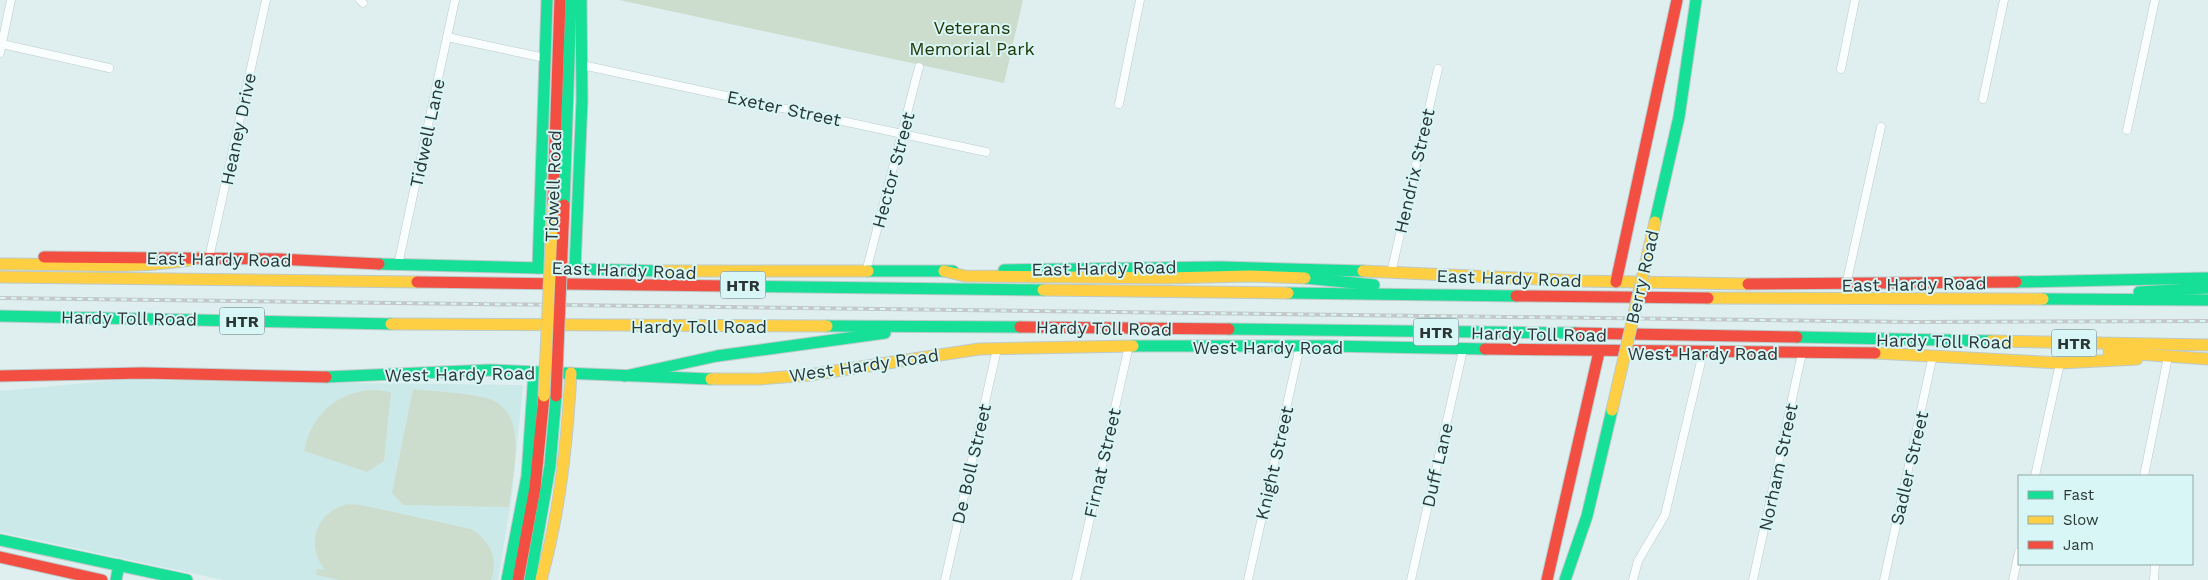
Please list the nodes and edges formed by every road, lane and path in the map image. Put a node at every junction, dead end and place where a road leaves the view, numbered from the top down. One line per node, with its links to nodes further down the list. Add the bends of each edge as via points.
1 (11, 0): 17 (street)
2 (266, 0): 35 (street, Heaney Drive)
3 (455, 0): 16 (street, Tidwell Lane)
4 (547, 0): 19 (main road)
5 (560, 0): 31 (main road, Tidwell Road)
6 (571, 0): 31 (main road, Tidwell Road)
7 (581, 0): 20 (main road)
8 (1140, 0): 26 (street)
9 (1677, 0): 14 (main road)
10 (1696, 0): 15 (main road, Berry Road)
11 (1856, 0): 24 (street)
12 (2004, 0): 25 (street)
13 (2155, 0): 28 (street)
14 (1672, 23): 15 (main road); 45 (main road)
15 (1693, 32): 79 (main road, Berry Road, bridge, via 1679,117 1587,516)
16 (447, 37): 19 (street); 37 (street, Tidwell Lane)
17 (2, 44): 18 (street); 22 (street)
18 (0, 53)
19 (545, 58): 33 (main road)
20 (582, 65): 29 (street, Exeter Street); 32 (main road)
21 (918, 67): 29 (street, Hector Street)
22 (109, 68)
23 (1438, 69): 42 (street, Hendrix Street)
24 (1841, 69)
25 (1983, 98)
26 (1119, 104)
27 (1881, 127): 46 (street)
28 (2127, 130)
29 (903, 134): 30 (street, Exeter Street); 41 (street, Hector Street)
30 (986, 152)
31 (558, 205): 72 (main road, Tidwell Road, bridge)
32 (576, 241): 33 (main road, via 567,253 559,257 546,256); 39 (main road)
33 (538, 247): 38 (main road)
34 (0, 258): 35 (main road, East Hardy Road)
35 (205, 258): 36 (main road, via 179,263 112,266); 37 (main road, East Hardy Road)
36 (0, 264)
37 (398, 265): 38 (main road, East Hardy Road)
38 (538, 268): 39 (main road, East Hardy Road)
39 (575, 268): 41 (main road, East Hardy Road)
40 (944, 271): 41 (main road, East Hardy Road); 42 (main road, East Hardy Road, via 1147,267); 48 (main road, via 965,276 1294,278)
41 (866, 272)
42 (1391, 272): 45 (main road, East Hardy Road)
43 (0, 277): 48 (main road, HTR)
44 (2208, 278): 46 (main road, East Hardy Road)
45 (1616, 282): 46 (main road, East Hardy Road)
46 (1846, 284)
47 (2208, 288): 49 (main road)
48 (1486, 295): 49 (main road, HTR)
49 (2066, 299): 50 (main road, HTR)
50 (2208, 300)
51 (0, 316): 52 (main road, Hardy Toll Road / HTR, via 392,324)
52 (931, 326): 53 (main road, Hardy Toll Road / HTR); 69 (main road, via 717,356)
53 (1941, 342): 54 (main road, Hardy Toll Road / HTR); 64 (main road)
54 (2208, 345)
55 (1129, 346): 56 (main road, West Hardy Road); 57 (main road, West Hardy Road); 90 (street, Firnat Street)
56 (1300, 346): 58 (main road, West Hardy Road); 91 (street, Knight Street)
57 (997, 349): 69 (main road, West Hardy Road, via 966,350 809,375 760,379); 89 (street, De Boll Street)
58 (1463, 350): 59 (main road, West Hardy Road); 92 (street, Duff Lane)
59 (1599, 352): 60 (main road, West Hardy Road); 76 (main road)
60 (1702, 353): 61 (main road, West Hardy Road); 95 (street, via 1665,515 1638,561)
61 (1802, 353): 62 (main road, West Hardy Road); 96 (street, Norham Street)
62 (1934, 356): 65 (main road, West Hardy Road); 97 (street, Sadler Street)
63 (2168, 358): 64 (main road, West Hardy Road); 65 (main road, West Hardy Road); 74 (street)
64 (2208, 359)
65 (2060, 363): 73 (street)
66 (534, 372): 67 (main road, West Hardy Road); 68 (main road, West Hardy Road, via 489,370 337,377 143,373); 70 (main road)
67 (571, 373): 69 (main road, West Hardy Road); 71 (main road)
68 (0, 376)
69 (625, 376)
70 (532, 393): 71 (main road, via 548,383 558,384); 85 (main road, via 527,476)
71 (569, 395): 88 (main road, via 557,519)
72 (550, 396): 86 (main road, Tidwell Road); 87 (main road, Tidwell Road, via 547,492)
73 (2035, 475)
74 (2144, 475)
75 (0, 540): 80 (main road)
76 (1554, 553): 79 (main road); 93 (main road)
77 (0, 557): 82 (main road)
78 (2018, 557): 98 (street)
79 (1572, 562): 94 (main road, Berry Road)
80 (119, 565): 83 (main road); 84 (main road)
81 (2156, 565): 99 (street)
82 (102, 580)
83 (116, 580)
84 (187, 580)
85 (507, 580)
86 (518, 580)
87 (530, 580)
88 (541, 580)
89 (945, 580)
90 (1076, 580)
91 (1248, 580)
92 (1411, 580)
93 (1547, 580)
94 (1565, 580)
95 (1633, 580)
96 (1753, 580)
97 (1884, 580)
98 (2013, 580)
99 (2154, 580)

